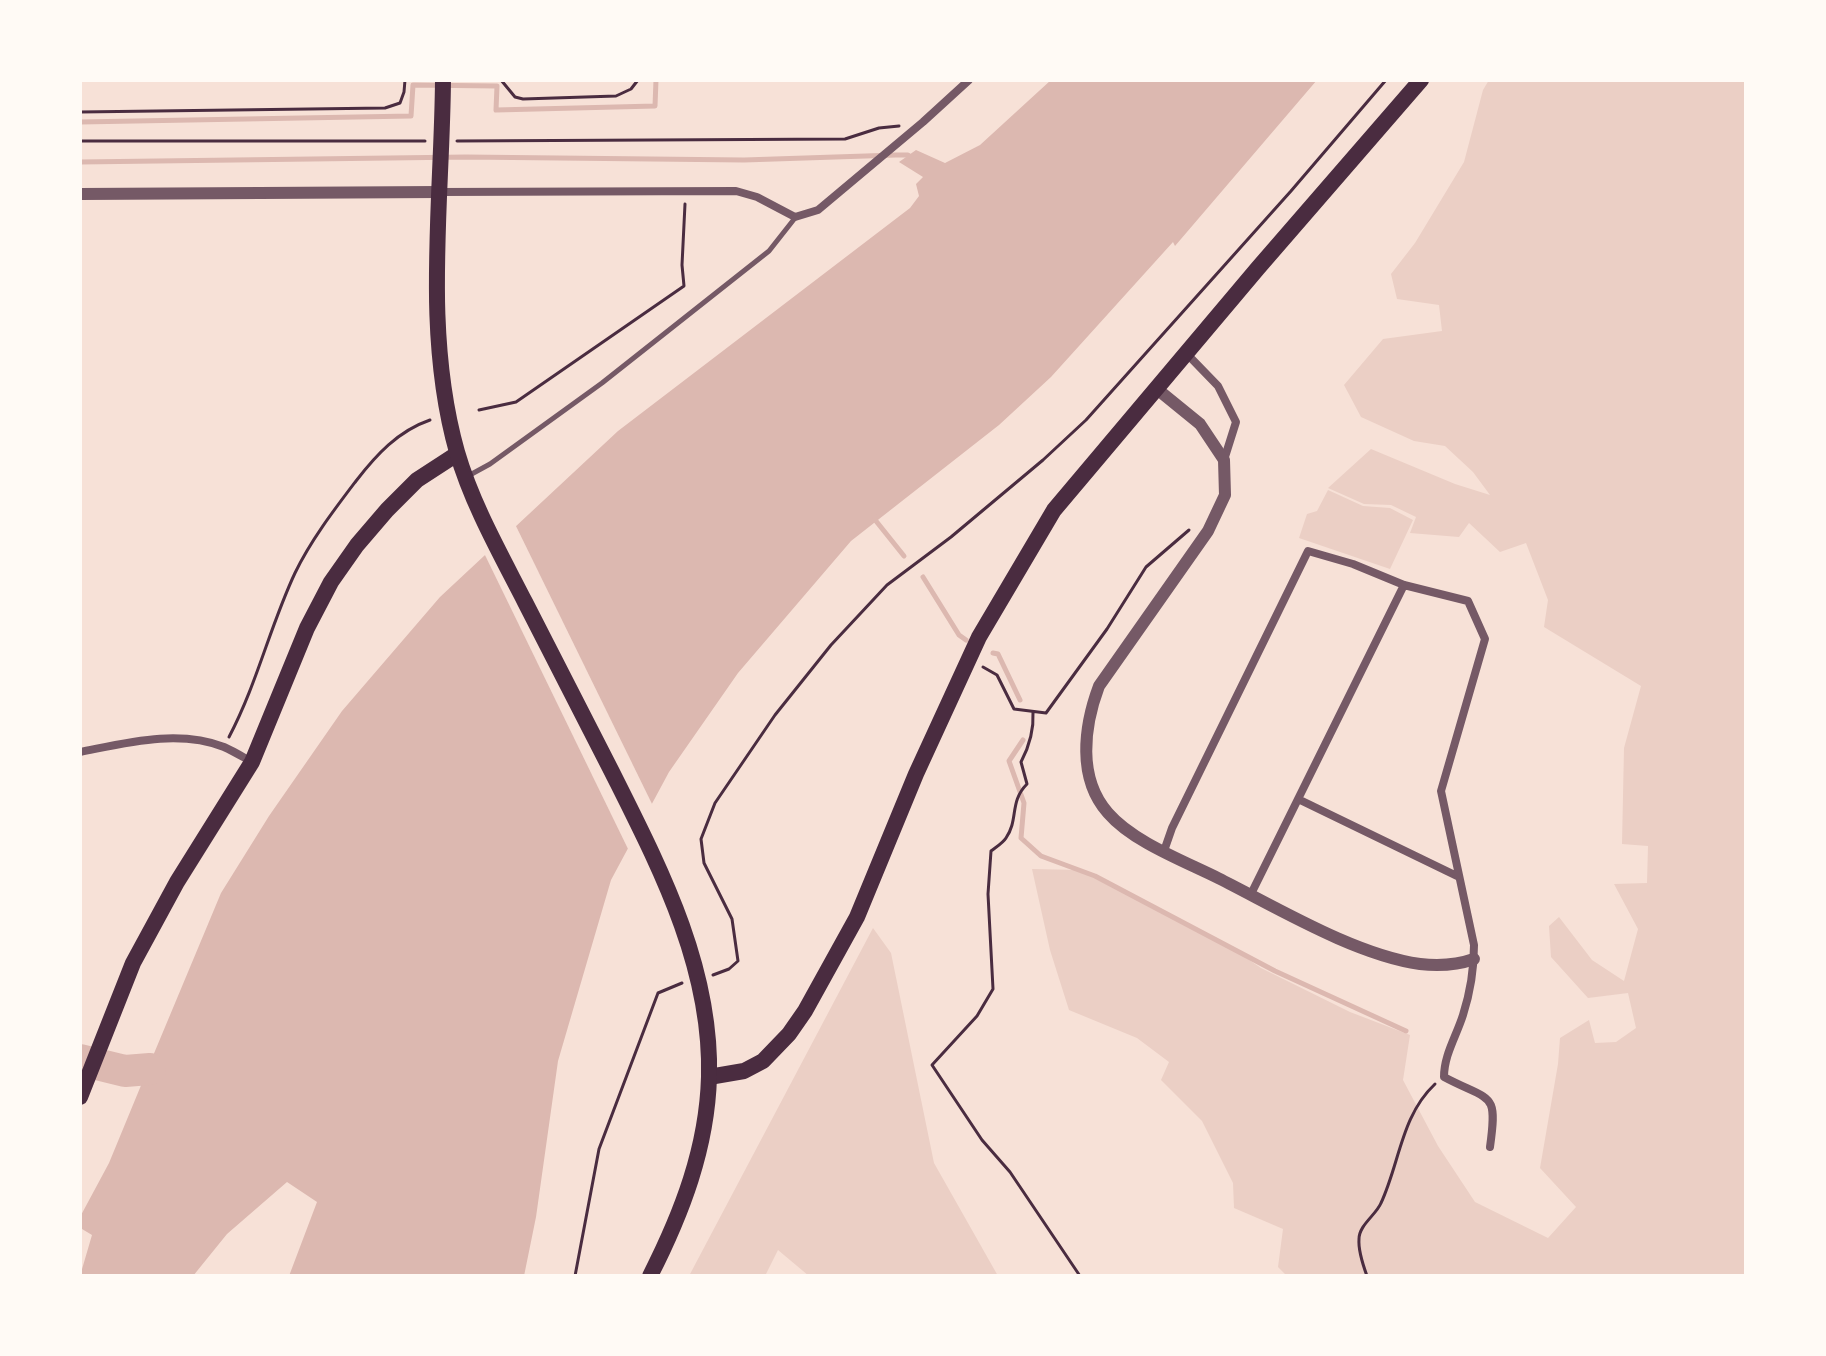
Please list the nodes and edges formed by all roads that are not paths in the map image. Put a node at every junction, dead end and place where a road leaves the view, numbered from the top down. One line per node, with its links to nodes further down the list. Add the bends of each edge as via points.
1 (443, 80): 4 (main road)
2 (969, 80): 6 (street, via 818,210)
3 (1421, 80): 7 (main road)
4 (439, 192): 5 (street); 6 (street, via 736,191); 9 (main road, via 438,345)
5 (80, 194)
6 (795, 217): 11 (lane, via 769,251 602,383)
7 (1187, 354): 8 (main road); 10 (street, via 1218,386 1236,422)
8 (1157, 389): 10 (street, via 1200,424); 20 (main road, via 1054,510 969,658 863,906 805,1011 763,1061 744,1071)
9 (457, 454): 11 (main road); 14 (main road, via 417,480 387,510 331,582)
10 (1224, 460): 16 (street, via 1225,495 1208,531 1099,686 1089,712 1085,744 1094,791 1108,814)
11 (467, 477): 20 (main road, via 647,842 685,931 699,979)
12 (1404, 585): 15 (street); 16 (street, via 1308,551); 17 (street, via 1468,601 1485,639 1441,791)
13 (80, 752): 14 (street, via 151,739 204,742)
14 (252, 762): 21 (main road, via 133,963)
15 (1298, 799): 17 (street); 18 (street)
16 (1164, 851): 18 (street)
17 (1459, 877): 19 (street)
18 (1251, 894): 19 (street, via 1373,952 1420,964)
19 (1474, 959): 22 (street, via 1444,1077 1484,1095 1493,1106)
20 (709, 1077): 23 (main road, via 689,1188)
21 (85, 1082)
22 (1490, 1147)
23 (650, 1276)

